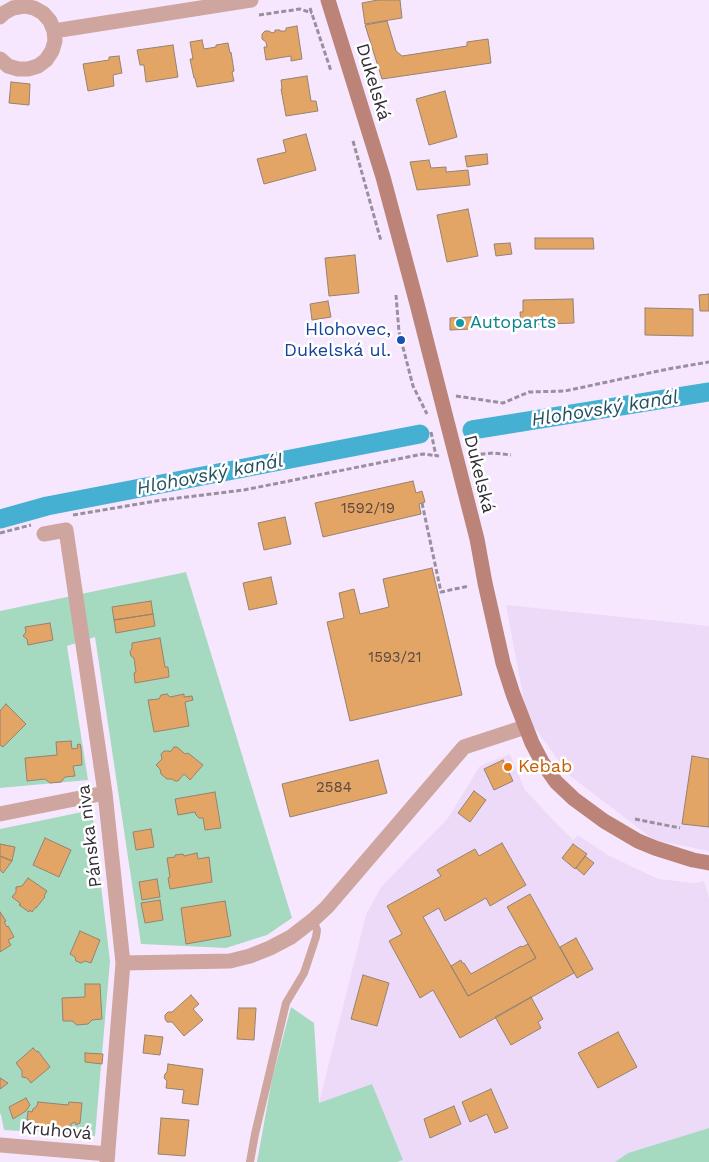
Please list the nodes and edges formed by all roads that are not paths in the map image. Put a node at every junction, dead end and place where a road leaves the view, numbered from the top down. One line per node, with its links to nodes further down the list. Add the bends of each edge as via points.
1 (251, 0): 4 (street)
2 (328, 0): 7 (main road, Dukelská, via 385,186 476,539 503,663)
3 (0, 17): 4 (street, via 13,8 34,8 50,21)
4 (54, 31): 5 (street, via 52,51 38,66 18,69)
5 (0, 59)
6 (39, 529): 8 (street, Pánska niva, via 66,530)
7 (525, 726): 10 (main road, Dukelská, via 551,775 574,799 638,841 665,852); 11 (street, via 464,746)
8 (104, 793): 9 (street); 12 (street, Pánska niva)
9 (0, 814)
10 (709, 863)
11 (313, 920): 12 (street, via 270,948 230,961); 15 (lane, via 316,937 304,973 286,1003)
12 (123, 963): 14 (street, Pánska niva)
13 (0, 1145): 14 (street, Kruhová)
14 (108, 1158)
15 (250, 1162)

